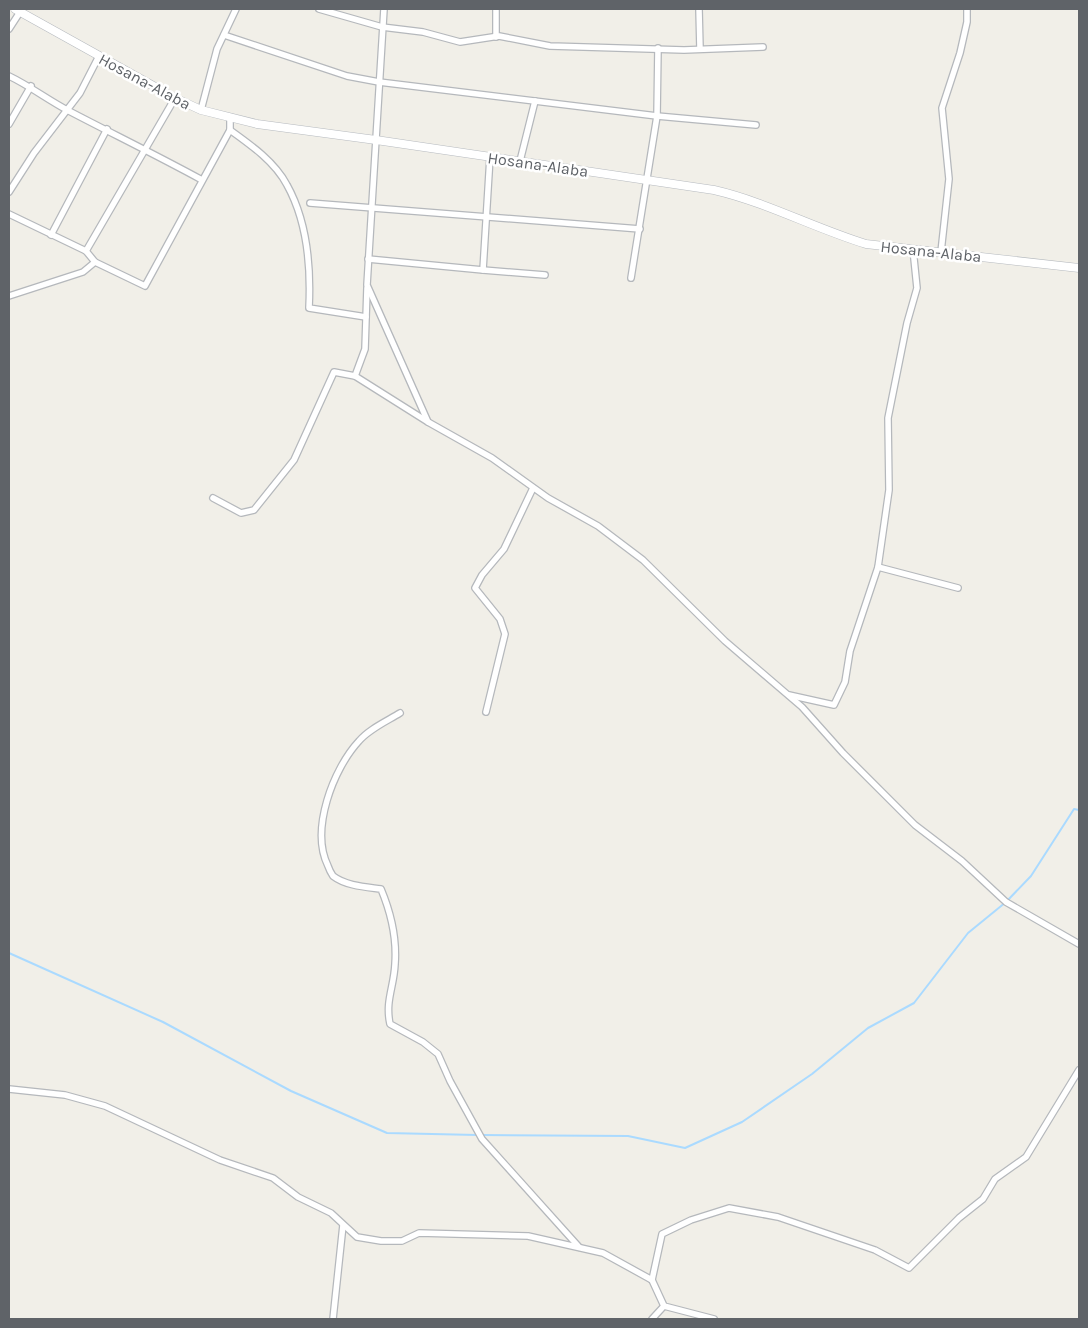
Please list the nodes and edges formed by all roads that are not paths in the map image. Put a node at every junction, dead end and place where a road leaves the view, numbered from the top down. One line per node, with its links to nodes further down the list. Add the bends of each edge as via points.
1 (236, 9): 10 (street)
2 (319, 9): 8 (street)
3 (384, 9): 8 (street)
4 (496, 9): 11 (street)
5 (699, 9): 14 (street)
6 (967, 9): 44 (street, via 960,53 942,108 949,179)
7 (17, 10): 9 (street); 15 (main road, Hosana-Alaba)
8 (382, 27): 11 (street, via 423,32 460,42); 17 (street)
9 (9, 29)
10 (224, 35): 17 (street, via 347,76); 22 (street, via 217,49)
11 (496, 37): 13 (street, via 550,46)
12 (763, 47): 14 (street)
13 (658, 48): 14 (street); 23 (street)
14 (700, 49)
15 (99, 56): 19 (main road, Hosana-Alaba); 21 (street, via 80,93)
16 (9, 76): 18 (street)
17 (379, 82): 20 (street); 29 (street)
18 (30, 86): 21 (street); 25 (street)
19 (175, 98): 22 (main road, Hosana-Alaba); 30 (street)
20 (535, 101): 23 (street); 32 (street)
21 (67, 110): 27 (street); 35 (street)
22 (201, 110): 24 (main road, Hosana-Alaba)
23 (657, 116): 26 (street); 34 (street)
24 (230, 117): 28 (street); 29 (main road, Hosana-Alaba, via 257,124)
25 (9, 124)
26 (756, 125)
27 (107, 129): 30 (street); 41 (street)
28 (230, 130): 33 (street); 53 (street, via 267,160 287,185 298,213 311,272 309,308)
29 (376, 140): 31 (main road, Hosana-Alaba); 37 (street)
30 (145, 149): 33 (street); 43 (street)
31 (490, 157): 32 (main road, Hosana-Alaba); 39 (street)
32 (520, 161): 34 (main road, Hosana-Alaba)
33 (202, 180): 46 (street, via 145,286)
34 (648, 180): 40 (street); 42 (main road, Hosana-Alaba, via 737,196 866,244)
35 (9, 192)
36 (310, 202): 37 (street)
37 (371, 206): 39 (street); 45 (street)
38 (9, 214): 41 (street)
39 (487, 215): 40 (street); 48 (street)
40 (640, 229): 50 (street)
41 (51, 235): 43 (street)
42 (913, 249): 44 (main road, Hosana-Alaba); 58 (street, via 917,288 888,418 889,490)
43 (86, 252): 46 (street)
44 (941, 252): 47 (main road, Hosana-Alaba)
45 (368, 259): 48 (street); 51 (street)
46 (95, 262): 52 (street, via 83,272)
47 (1079, 268)
48 (483, 270): 49 (street)
49 (545, 275)
50 (631, 278)
51 (367, 285): 53 (street); 55 (street)
52 (9, 296)
53 (366, 317): 54 (street, via 365,349)
54 (355, 376): 55 (street); 57 (street, via 334,372 294,460 254,510 241,513)
55 (428, 422): 56 (street, via 492,458)
56 (533, 488): 60 (street, via 598,526 643,560 725,641); 61 (street, via 504,550 475,588 500,619 505,634)
57 (213, 498)
58 (878, 567): 59 (street); 60 (street, via 850,650 845,682 834,706)
59 (958, 588)
60 (787, 694): 63 (street, via 915,824 1006,902)
61 (486, 712)
62 (400, 713): 67 (street, via 359,740 343,764 322,818 323,857 332,875 344,882 381,889 389,907 394,930 395,963 387,1008 390,1024 438,1054 482,1139)
63 (1079, 944)
64 (1079, 1070): 68 (street, via 1026,1157 995,1179 983,1199 909,1268 875,1250 778,1217 728,1208 662,1234)
65 (9, 1089): 66 (street, via 65,1095 105,1106 220,1160 273,1178 298,1197 331,1213)
66 (343, 1225): 67 (street, via 357,1237 381,1242 402,1242 419,1233 448,1233 528,1236); 70 (street)
67 (579, 1247): 68 (street, via 603,1252)
68 (652, 1280): 69 (street)
69 (664, 1306): 71 (street); 72 (street)
70 (333, 1319)
71 (652, 1319)
72 (714, 1319)

